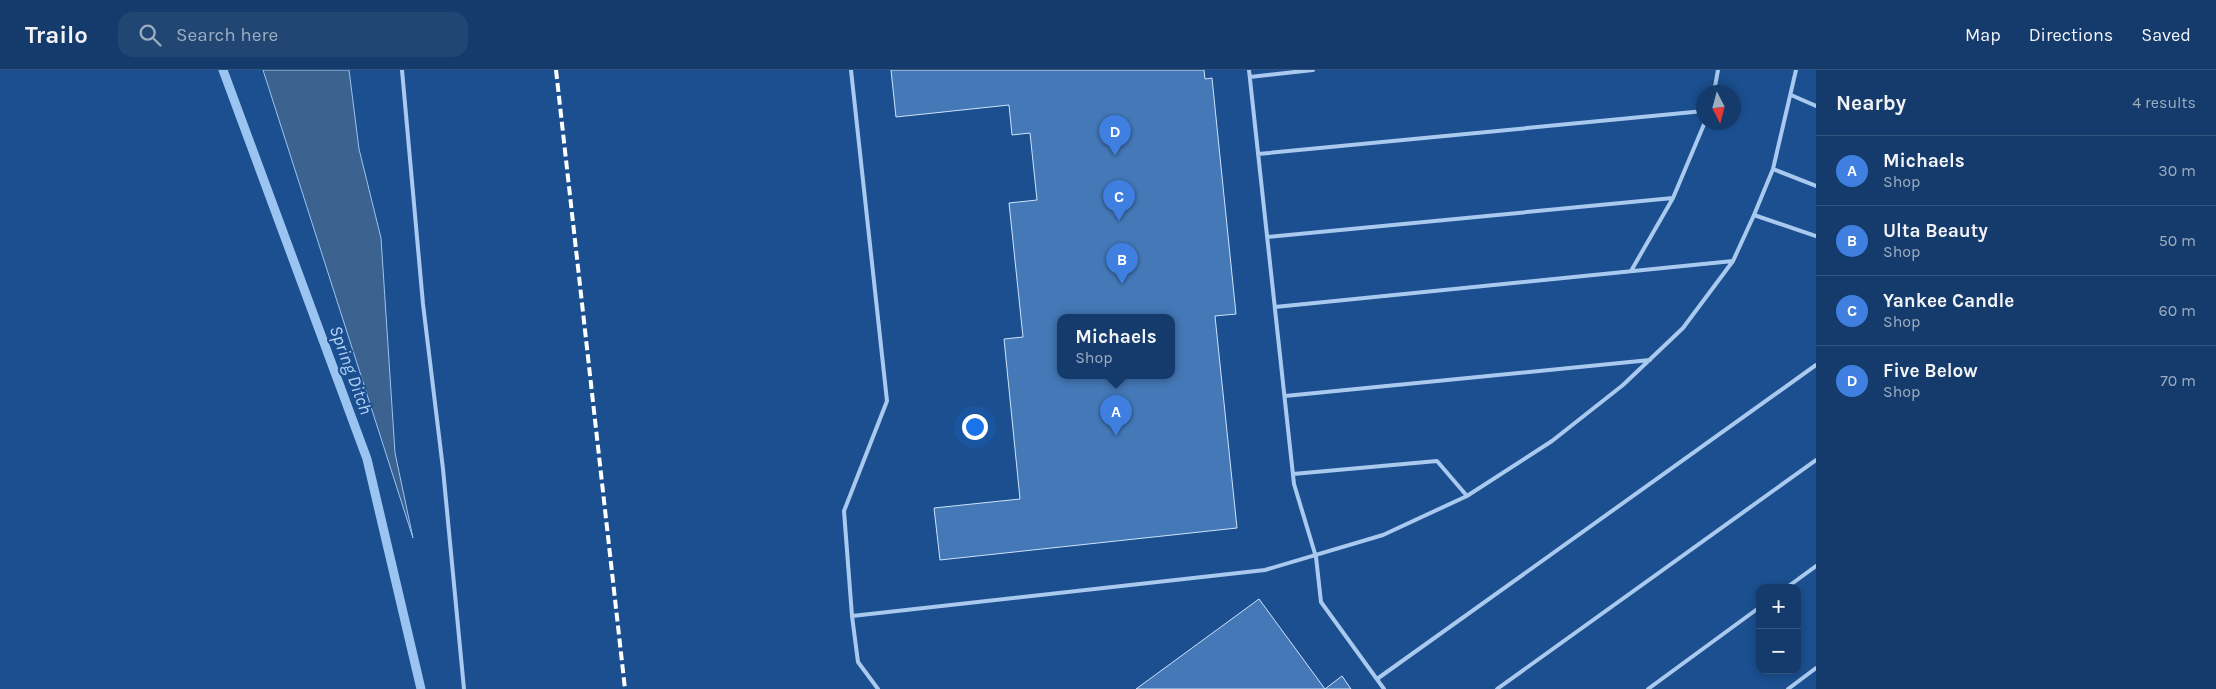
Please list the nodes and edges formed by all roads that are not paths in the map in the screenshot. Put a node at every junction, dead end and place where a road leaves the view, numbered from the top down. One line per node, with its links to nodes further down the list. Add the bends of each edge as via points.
1 (402, 70): 36 (lane)
2 (851, 70): 33 (lane, via 887,401 844,511)
3 (1249, 70): 7 (lane)
4 (1313, 70): 7 (lane)
5 (1718, 70): 8 (lane)
6 (1796, 70): 9 (lane)
7 (1250, 77): 13 (lane)
8 (1715, 85)
9 (1791, 95): 10 (lane); 14 (lane)
10 (1816, 106)
11 (1696, 112): 13 (lane)
12 (1702, 130): 16 (lane)
13 (1258, 154): 19 (lane)
14 (1773, 168): 15 (lane); 17 (lane)
15 (1816, 186)
16 (1673, 198): 19 (lane); 21 (lane)
17 (1754, 214): 18 (lane); 20 (lane)
18 (1816, 236)
19 (1268, 237): 22 (lane)
20 (1734, 260): 21 (lane); 23 (lane, via 1683,328)
21 (1631, 271): 22 (lane)
22 (1275, 307): 25 (lane)
23 (1650, 360): 25 (lane); 28 (lane, via 1552,441)
24 (1816, 364): 35 (lane)
25 (1284, 396): 27 (lane)
26 (1816, 460): 39 (lane)
27 (1293, 474): 28 (lane, via 1437,460); 29 (lane)
28 (1467, 496): 29 (lane, via 1383,535)
29 (1316, 557): 33 (lane, via 1265,570); 35 (lane, via 1321,602)
30 (1816, 566): 31 (lane)
31 (1791, 584)
32 (1756, 610): 40 (lane)
33 (852, 616): 37 (lane, via 858,662)
34 (1816, 668): 41 (lane)
35 (1377, 679): 38 (lane)
36 (464, 689)
37 (878, 689)
38 (1384, 689)
39 (1497, 689)
40 (1648, 689)
41 (1788, 689)

